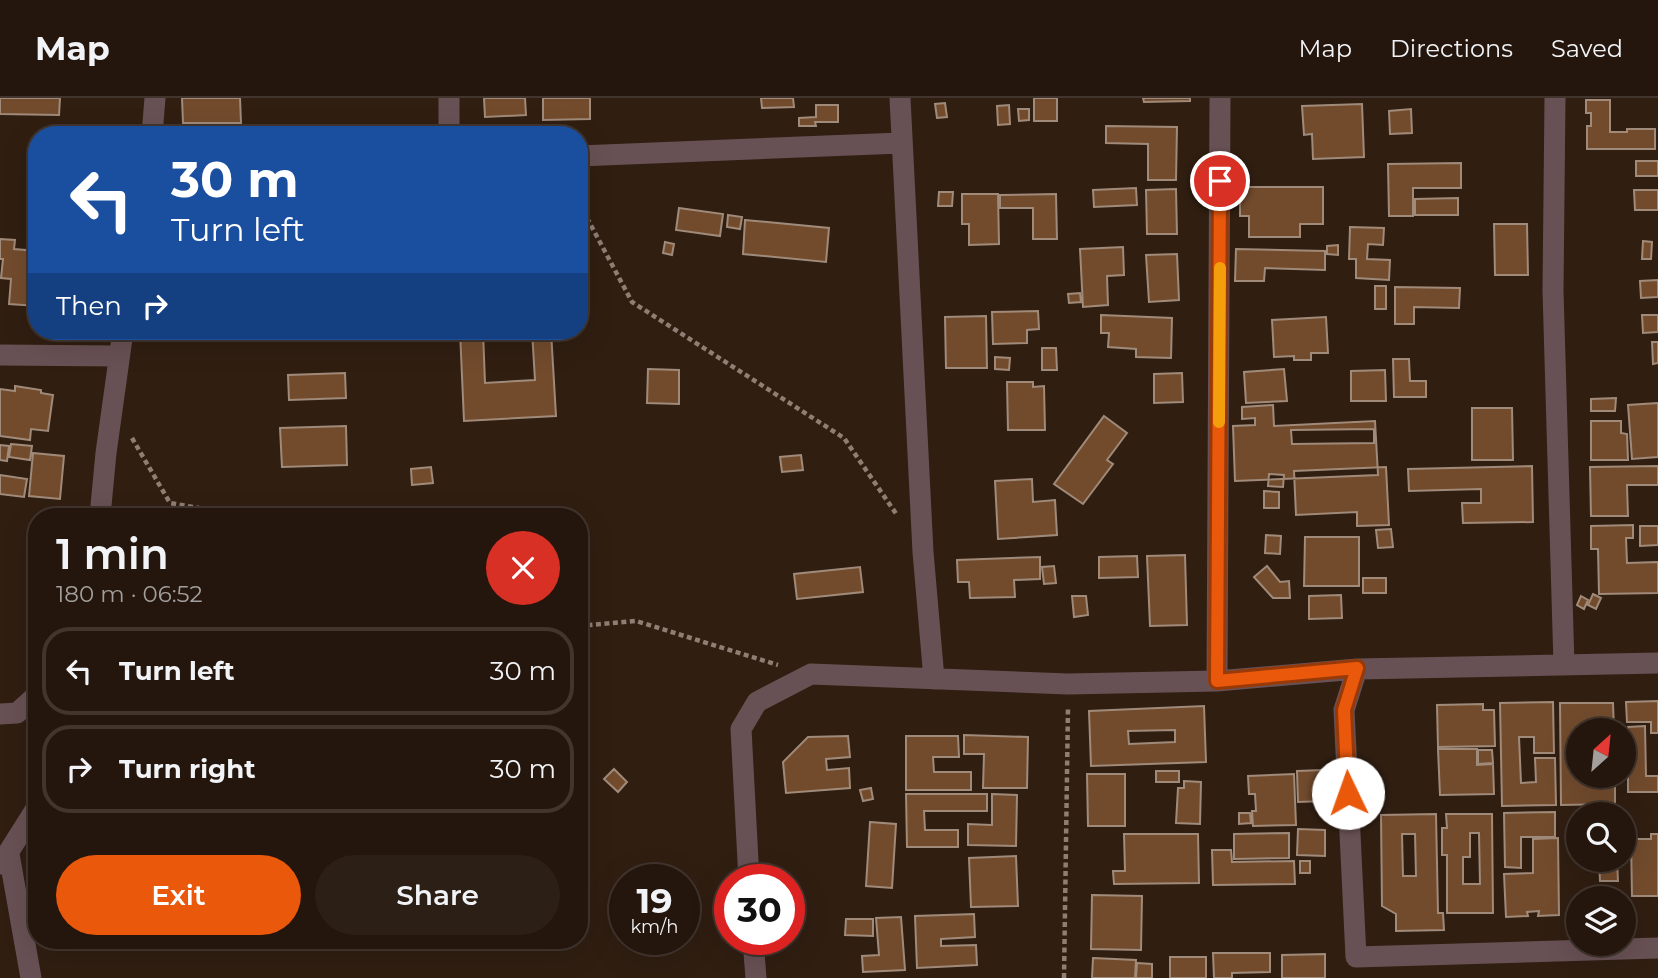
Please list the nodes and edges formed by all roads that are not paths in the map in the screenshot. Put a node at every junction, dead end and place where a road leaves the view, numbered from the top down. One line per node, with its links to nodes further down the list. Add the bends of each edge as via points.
1 (155, 98): 6 (street)
2 (449, 98): 7 (street)
3 (900, 98): 8 (street)
4 (1220, 98): 18 (street)
5 (1555, 98): 15 (street, via 1553,291)
6 (153, 126)
7 (449, 126)
8 (901, 143): 9 (street); 17 (street)
9 (588, 156)
10 (121, 340): 12 (street)
11 (0, 355): 12 (street)
12 (118, 356): 13 (street)
13 (101, 508)
14 (1658, 663): 15 (street)
15 (1564, 665): 16 (street)
16 (1357, 668): 18 (street); 26 (street, via 1344,710)
17 (934, 679): 18 (street, via 1068,684); 23 (street, via 811,674 757,702 741,729)
18 (1217, 681)
19 (28, 703): 20 (street, via 17,713)
20 (0, 714)
21 (28, 822): 22 (street)
22 (5, 860): 27 (street)
23 (748, 864)
24 (1658, 948): 26 (street)
25 (754, 955): 28 (street)
26 (1356, 968)
27 (31, 978)
28 (756, 978)

